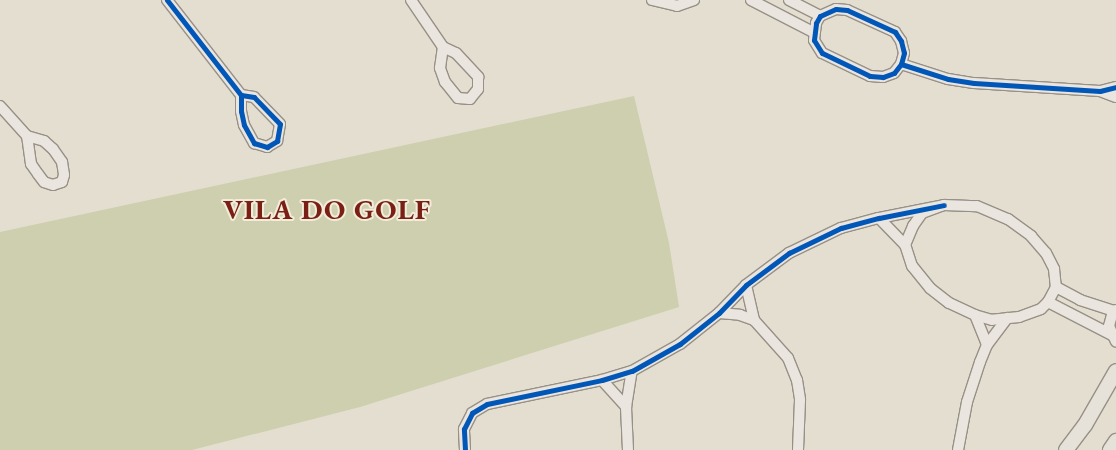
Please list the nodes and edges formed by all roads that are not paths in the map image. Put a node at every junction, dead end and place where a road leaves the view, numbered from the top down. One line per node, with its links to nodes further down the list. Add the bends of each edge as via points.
1 (167, 0): 13 (street)
2 (411, 0): 9 (street)
3 (652, 0): 4 (street, via 677,6)
4 (694, 0)
5 (751, 0): 8 (street)
6 (789, 0): 7 (street)
7 (820, 16): 8 (street); 10 (street, via 836,9 847,10 894,32 904,53)
8 (813, 32): 10 (street, via 816,47 822,53 870,76 894,73)
9 (443, 47): 9 (street, via 440,68 445,82 458,98 470,99 478,89 478,77 456,53)
10 (901, 64): 12 (street, via 948,79 974,83)
11 (1116, 87): 12 (street)
12 (1100, 91): 14 (street)
13 (242, 95): 13 (street, via 244,126 254,143 267,147 277,141 280,124 254,96)
14 (1116, 97)
15 (0, 106): 16 (street)
16 (26, 136): 16 (street, via 31,164 44,182 54,185 62,182 62,162 53,149)
17 (944, 206): 18 (street); 19 (street, via 922,213); 21 (street, via 977,206 1008,219 1031,236 1046,253 1054,269)
18 (879, 218): 19 (street); 20 (street, via 841,228 789,253)
19 (905, 245): 25 (street, via 912,266 930,288 949,303)
20 (746, 285): 24 (street); 27 (street)
21 (1056, 287): 22 (street); 23 (street, via 1080,300)
22 (1048, 302): 26 (street, via 1041,309); 28 (street)
23 (1115, 311): 28 (street, via 1109,326)
24 (719, 313): 27 (street); 30 (street, via 680,344)
25 (975, 315): 26 (street, via 992,320); 29 (street)
26 (1008, 318): 29 (street)
27 (754, 320): 38 (street, via 788,358 797,380 800,400)
28 (1114, 338)
29 (987, 345): 35 (street, via 967,402)
30 (632, 371): 32 (street); 33 (street)
31 (1116, 371): 39 (main road, via 1085,425)
32 (602, 380): 33 (street); 36 (street, via 487,404 472,413 464,429)
33 (626, 407): 37 (street)
34 (1116, 441): 40 (main road)
35 (961, 448)
36 (465, 450)
37 (628, 450)
38 (798, 450)
39 (1066, 450)
40 (1110, 450)

